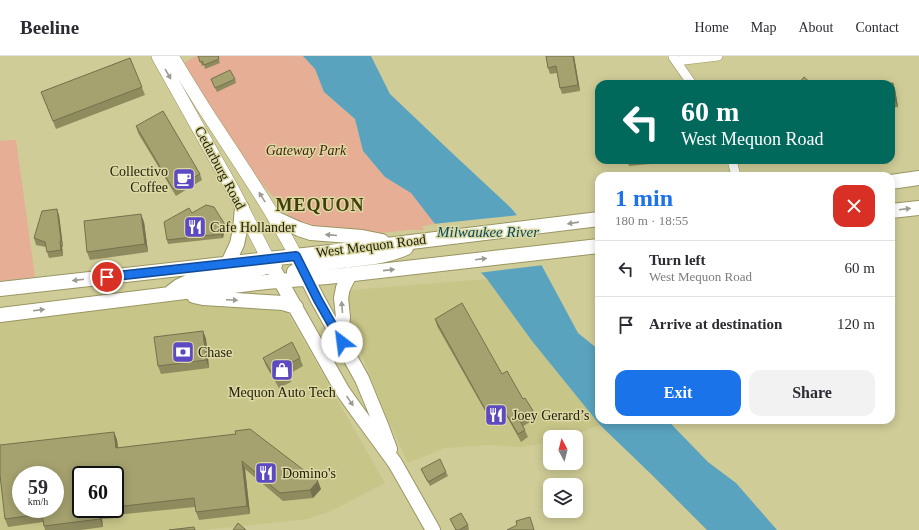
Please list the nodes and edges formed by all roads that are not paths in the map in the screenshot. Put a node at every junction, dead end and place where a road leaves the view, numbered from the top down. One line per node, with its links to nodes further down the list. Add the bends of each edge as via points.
1 (158, 56): 8 (main road, Cedarburg Road, one-way to 8)
2 (172, 56): 11 (main road, Cedarburg Road, one-way to 2)
3 (718, 56): 4 (street)
4 (674, 58): 5 (street)
5 (689, 80)
6 (919, 178): 7 (main road)
7 (895, 181)
8 (242, 208): 17 (main road, Cedarburg Road); 18 (main road, via 237,244)
9 (919, 208): 10 (main road, one-way to 9)
10 (895, 211)
11 (275, 218): 14 (main road, one-way to 11, via 311,233); 16 (main road, Cedarburg Road)
12 (595, 220): 13 (main road, West Mequon Road, one-way to 13)
13 (426, 240): 14 (main road, West Mequon Road); 19 (main road, via 381,256 327,262)
14 (398, 243): 16 (main road, West Mequon Road)
15 (595, 246): 20 (main road, West Mequon Road, one-way to 15)
16 (296, 256): 17 (main road, West Mequon Road); 19 (main road, Cedarburg Road)
17 (270, 262): 18 (main road, West Mequon Road); 21 (main road, Cedarburg Road); 23 (main road, via 242,273 192,280 179,286)
18 (228, 263): 22 (main road, West Mequon Road, one-way to 22)
19 (305, 274): 20 (main road, West Mequon Road, via 327,278); 21 (main road, West Mequon Road); 26 (main road, Cedarburg Road)
20 (350, 274): 26 (main road, one-way to 20, via 341,298)
21 (281, 281): 23 (main road, West Mequon Road); 24 (main road, Cedarburg Road)
22 (0, 289)
23 (175, 294): 24 (main road, one-way to 24, via 283,303); 25 (main road, West Mequon Road, one-way to 23)
24 (296, 307): 27 (main road, Cedarburg Road, one-way to 27, via 342,390)
25 (0, 314)
26 (342, 342): 27 (main road, Cedarburg Road, via 362,379)
27 (395, 462): 28 (main road, Cedarburg Road)
28 (430, 529)

